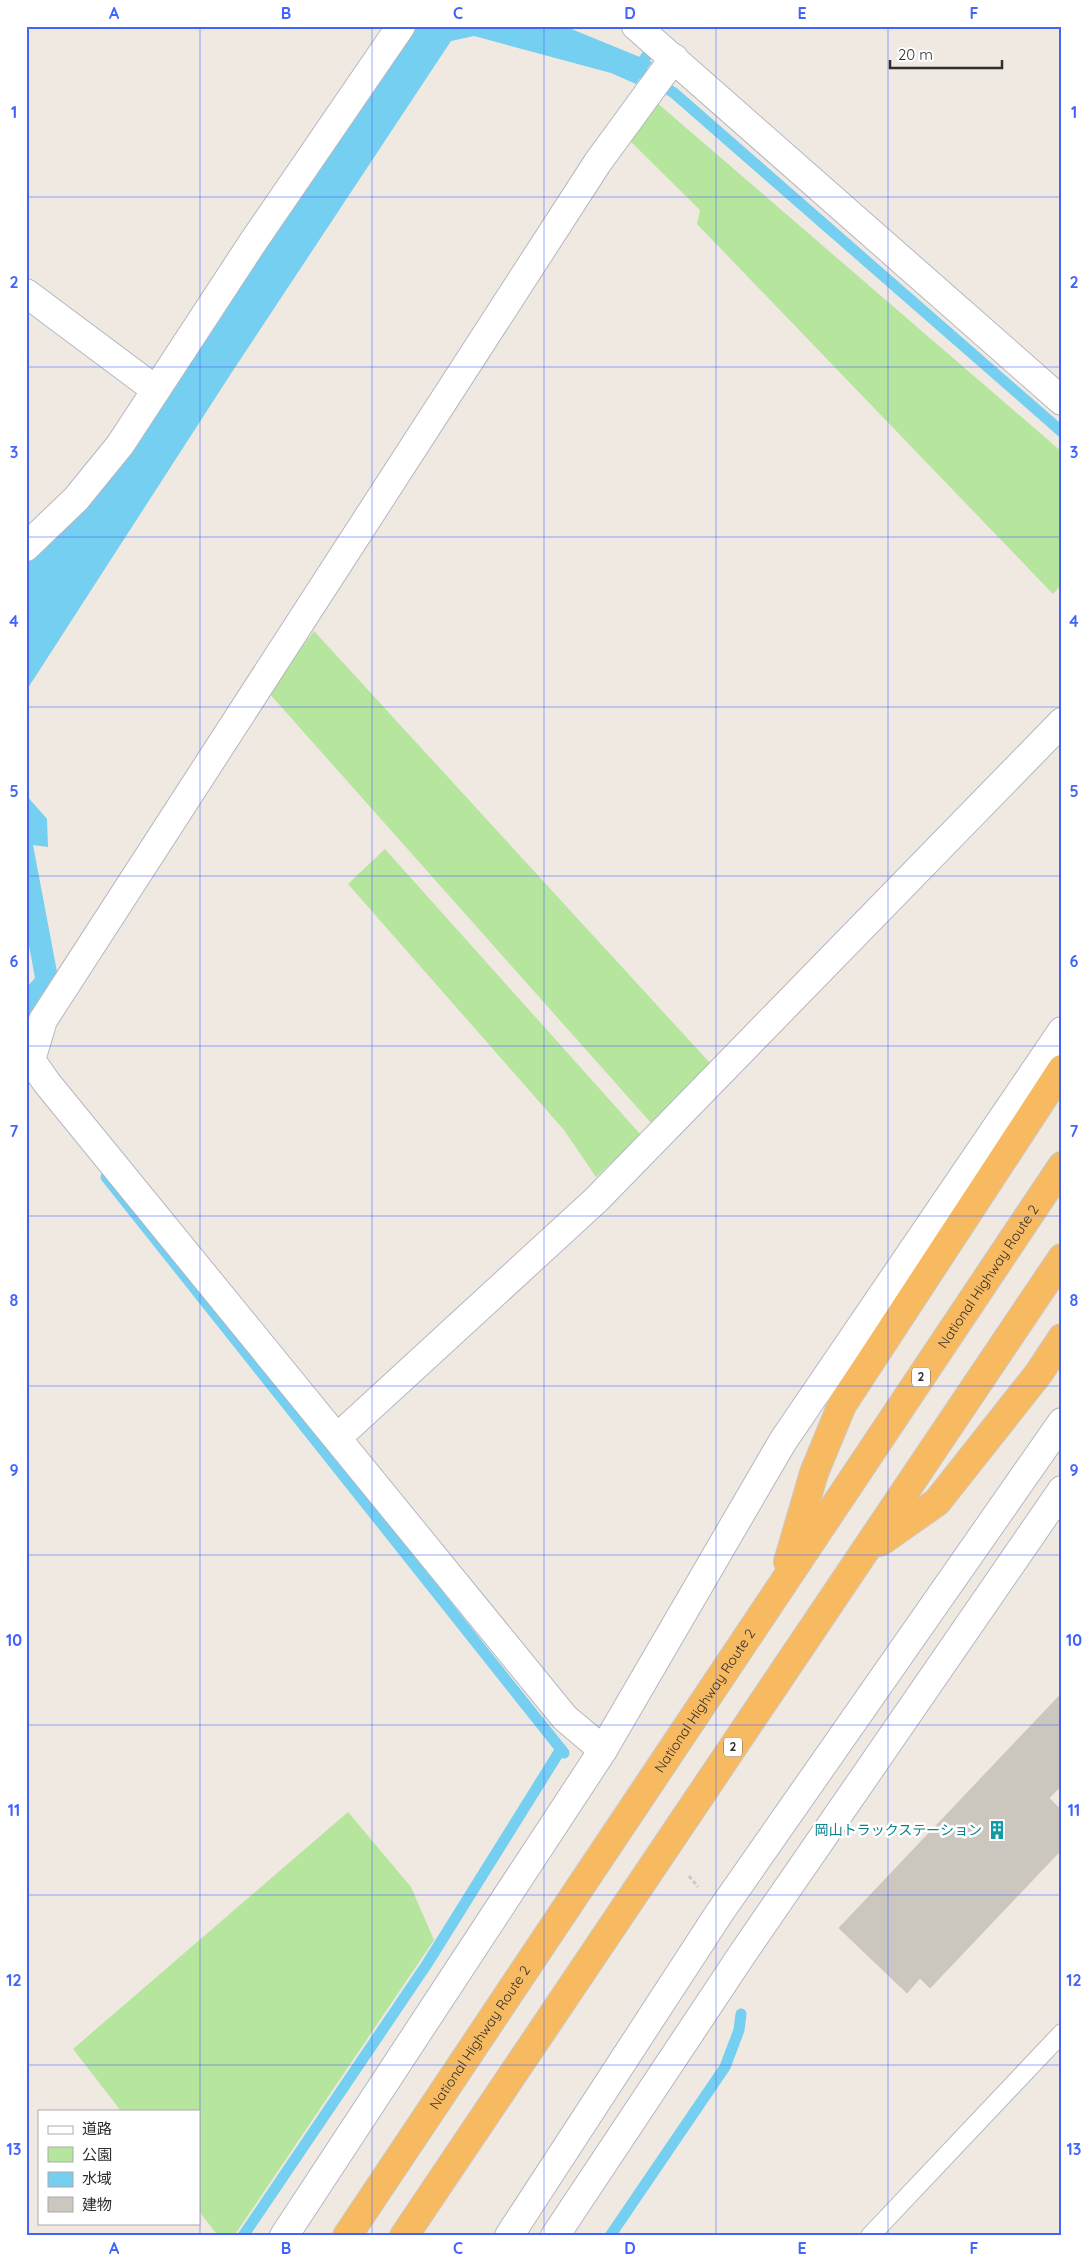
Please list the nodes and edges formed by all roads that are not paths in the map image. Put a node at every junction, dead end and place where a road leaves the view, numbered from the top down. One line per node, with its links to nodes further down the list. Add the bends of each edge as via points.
1 (401, 26): 5 (street)
2 (636, 26): 3 (street)
3 (670, 64): 6 (street); 10 (street, via 598,162 43,1020)
4 (26, 292): 5 (street)
5 (156, 390): 7 (street, via 120,445 76,499)
6 (1062, 402)
7 (26, 547)
8 (1062, 722): 16 (street, via 596,1200)
9 (1062, 1030): 20 (street, via 783,1441)
10 (28, 1061): 16 (street)
11 (1062, 1069): 19 (highway, via 842,1405 814,1473)
12 (1062, 1166): 19 (highway, National Highway Route 2 / 2)
13 (1062, 1258): 18 (highway, 2)
14 (1062, 1338): 18 (highway, via 1039,1373 937,1502)
15 (1062, 1422): 25 (street, via 720,1912)
16 (338, 1437): 20 (street, via 566,1718)
17 (1062, 1490): 26 (street, via 743,1953)
18 (866, 1551): 24 (highway, 2)
19 (780, 1588): 23 (highway, National Highway Route 2 / 2)
20 (602, 1750): 22 (street)
21 (1062, 2034): 27 (lane)
22 (284, 2236)
23 (347, 2236)
24 (404, 2236)
25 (509, 2236)
26 (556, 2236)
27 (870, 2236)

